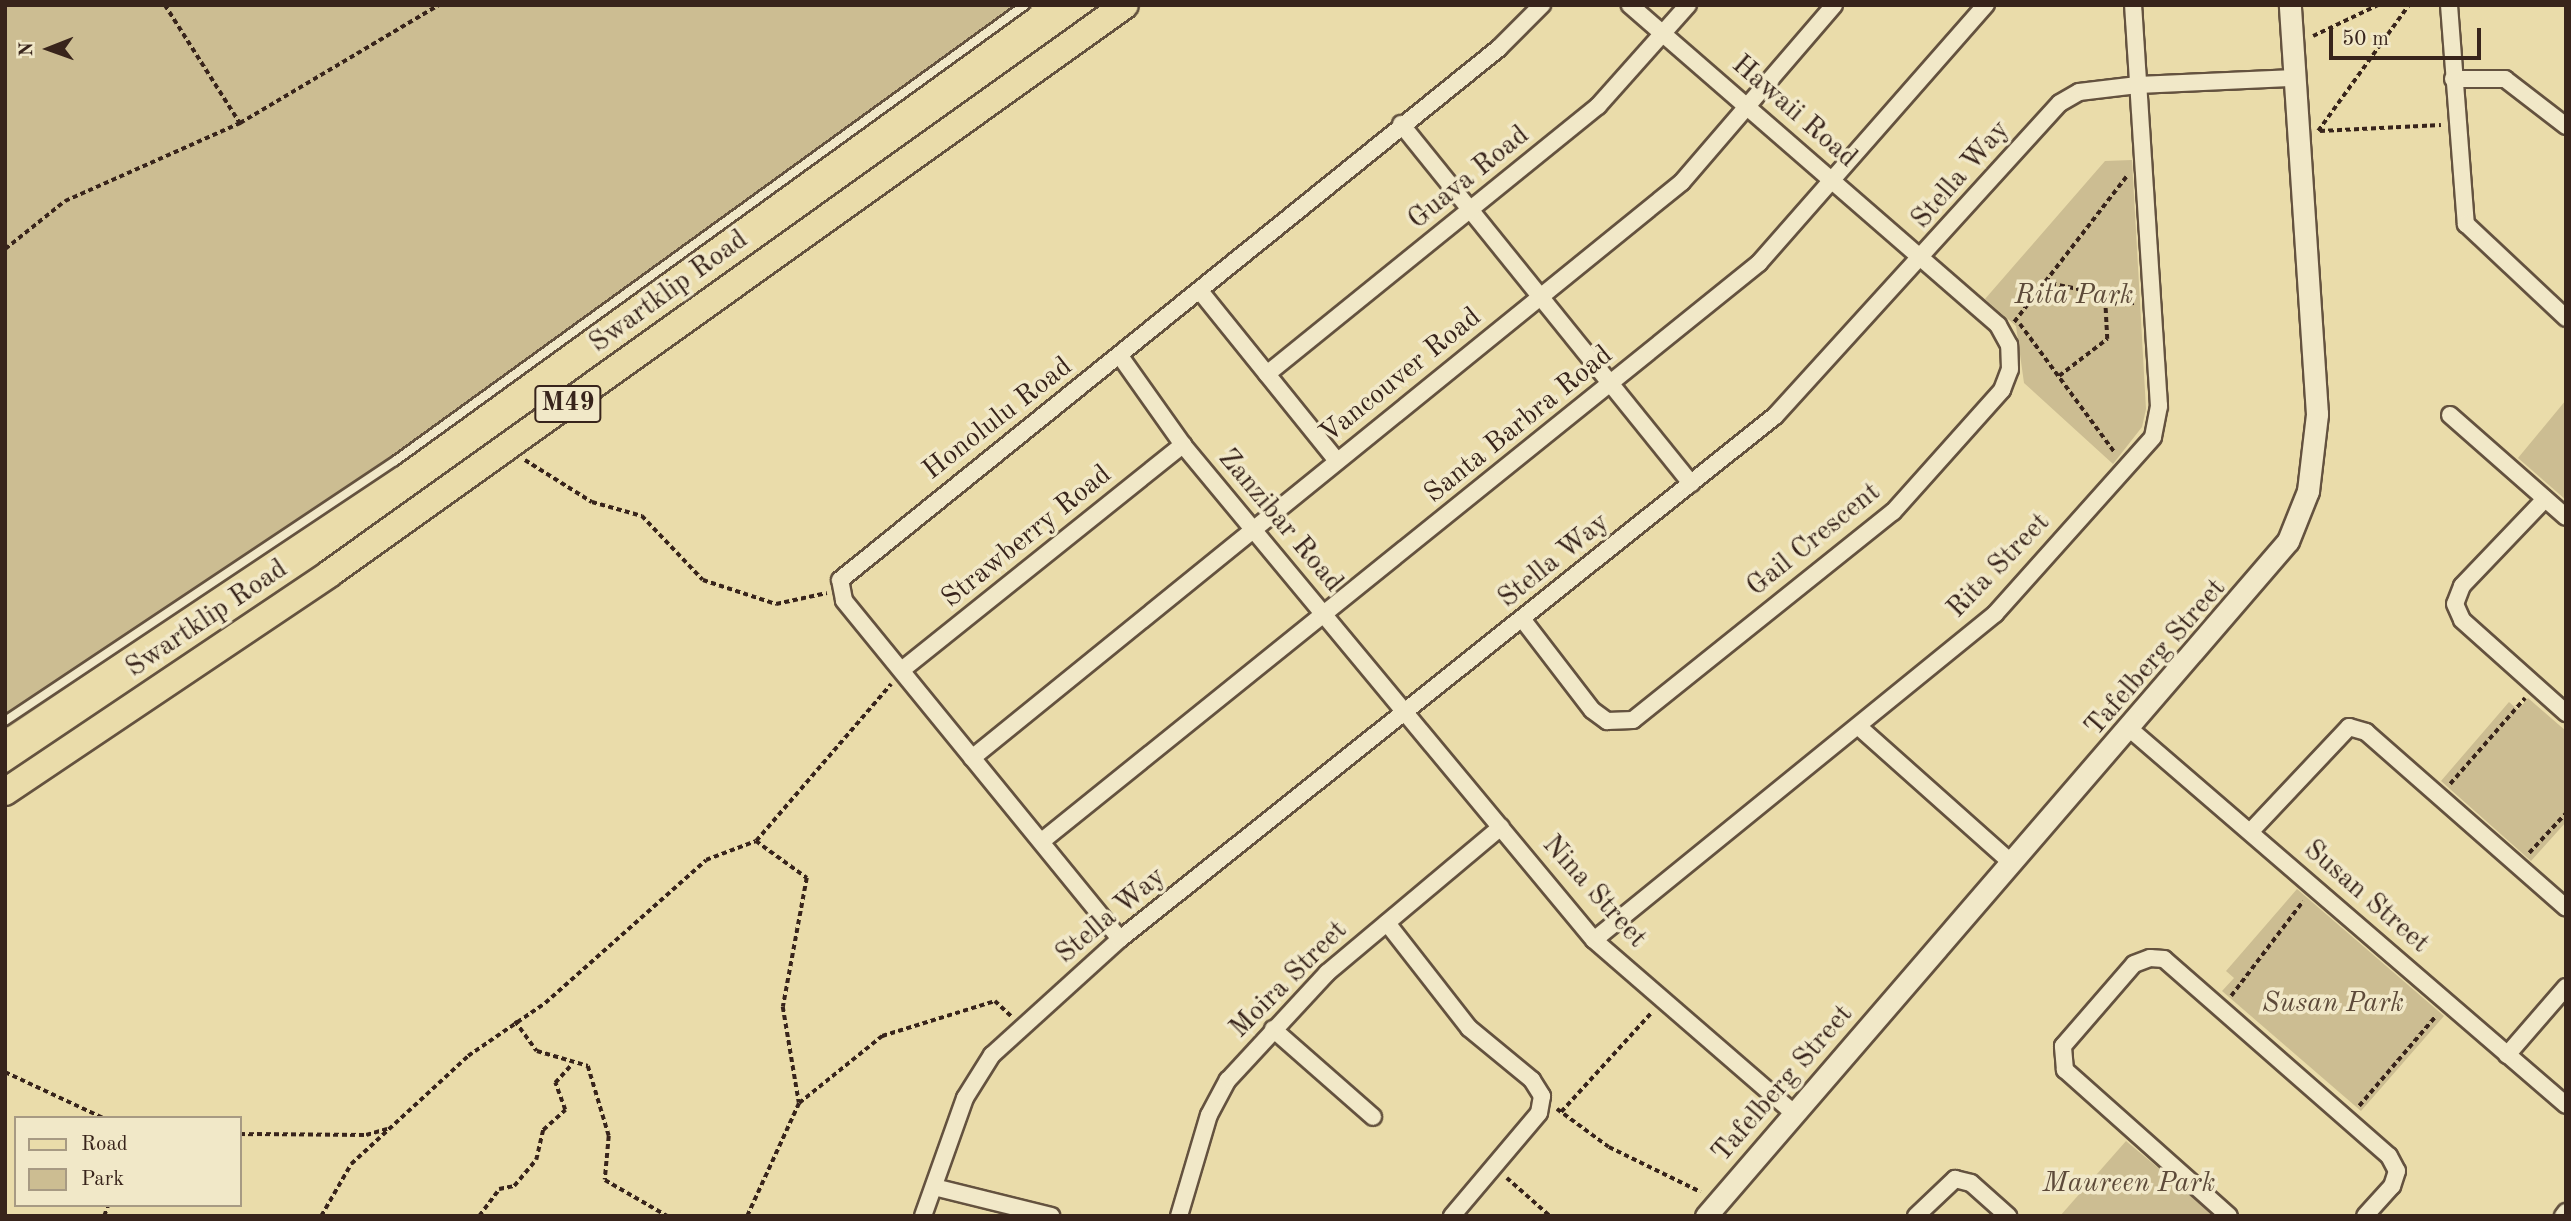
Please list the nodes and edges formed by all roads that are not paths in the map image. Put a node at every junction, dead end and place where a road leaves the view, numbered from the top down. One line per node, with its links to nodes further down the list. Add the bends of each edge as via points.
1 (1025, 5): 39 (lane, via 395,461)
2 (1125, 5): 43 (main road, Swartklip Road / M49, via 512,444)
3 (1542, 5): 16 (street, Honolulu Road)
4 (1630, 5): 11 (street, Hawaii Road)
5 (1688, 5): 11 (street, Guava Road)
6 (1834, 5): 15 (street, Vancouver Road)
7 (1986, 5): 18 (street, Santa Barbra Road)
8 (2133, 5): 14 (street)
9 (2290, 5): 12 (street, Tafelberg Street)
10 (2449, 5): 13 (street)
11 (1664, 33): 15 (street, Hawaii Road); 19 (street, Guava Road, via 1598,106)
12 (2295, 78): 14 (street, Stella Way); 41 (street, Tafelberg Street, via 2317,414 2308,491 2274,563)
13 (2453, 79): 17 (street, via 2505,79); 23 (street, via 2466,224)
14 (2138, 85): 20 (street, Stella Way, via 2079,92 2060,103); 40 (street, Rita Street, via 2159,406 2153,437 1995,614)
15 (1746, 105): 18 (street, Hawaii Road); 22 (street, Vancouver Road, via 1682,182)
16 (1402, 124): 19 (street); 21 (street, Honolulu Road)
17 (2566, 126)
18 (1834, 182): 20 (street, Hawaii Road); 26 (street, Santa Barbra Road, via 1759,263)
19 (1470, 210): 22 (street); 25 (street, Guava Road)
20 (1922, 261): 30 (street, Stella Way, via 1791,400); 35 (street, Gail Crescent, via 1998,325 2009,345 2010,369 2002,390 1893,512 1633,720 1607,721 1592,710)
21 (1200, 291): 24 (street, Honolulu Road); 25 (street)
22 (1539, 297): 26 (street); 29 (street, Vancouver Road)
23 (2566, 318)
24 (1120, 356): 28 (street, Zanzibar Road); 36 (street, Honolulu Road, via 842,576 839,590)
25 (1267, 374): 29 (street)
26 (1608, 386): 30 (street); 34 (street, Santa Barbra Road)
27 (2450, 415): 31 (street)
28 (1183, 445): 33 (street, Zanzibar Road); 36 (street, Strawberry Road)
29 (1337, 461): 33 (street, Vancouver Road)
30 (1691, 484): 35 (street, Stella Way)
31 (2544, 499): 32 (street); 37 (street, via 2462,586 2455,604 2462,621)
32 (2566, 517)
33 (1254, 529): 34 (street, Zanzibar Road); 42 (street, Vancouver Road)
34 (1326, 617): 38 (street, Zanzibar Road); 46 (street, Santa Barbra Road)
35 (1523, 620): 38 (street, Stella Way)
36 (903, 669): 42 (street)
37 (2566, 713)
38 (1407, 714): 44 (street, Nina Street); 50 (street, Stella Way)
39 (5, 722)
40 (1859, 727): 47 (street); 51 (street, Rita Street)
41 (2130, 730): 45 (street, Susan Street); 47 (street, Tafelberg Street)
42 (972, 758): 46 (street)
43 (5, 792)
44 (1502, 827): 49 (street, Moira Street); 51 (street, Nina Street)
45 (2251, 831): 48 (street, via 2348,727 2366,732); 54 (street, Susan Street)
46 (1042, 841): 50 (street)
47 (2013, 864): 56 (street, Tafelberg Street)
48 (2566, 908)
49 (1387, 923): 53 (street, Moira Street); 63 (street, via 1469,1028 1532,1080 1542,1096 1539,1114)
50 (1120, 939): 58 (street, Stella Way, via 974,1077)
51 (1594, 940): 56 (street, Nina Street)
52 (2566, 987): 54 (street)
53 (1273, 1029): 57 (street); 62 (street, Moira Street, via 1216,1101)
54 (2507, 1055): 55 (street, Susan Street)
55 (2566, 1105)
56 (1794, 1113): 59 (street, Tafelberg Street)
57 (1373, 1117)
58 (934, 1187): 60 (street, Stella Way); 61 (street)
59 (1705, 1205)
60 (923, 1216)
61 (1051, 1216)
62 (1179, 1216)
63 (1452, 1216)
64 (1916, 1216): 65 (street, via 1955,1180 1971,1183)
65 (2008, 1216)
66 (2229, 1216): 67 (street, via 2064,1070 2063,1046 2134,964 2150,958 2164,959 2389,1156 2397,1171)
67 (2365, 1216)

